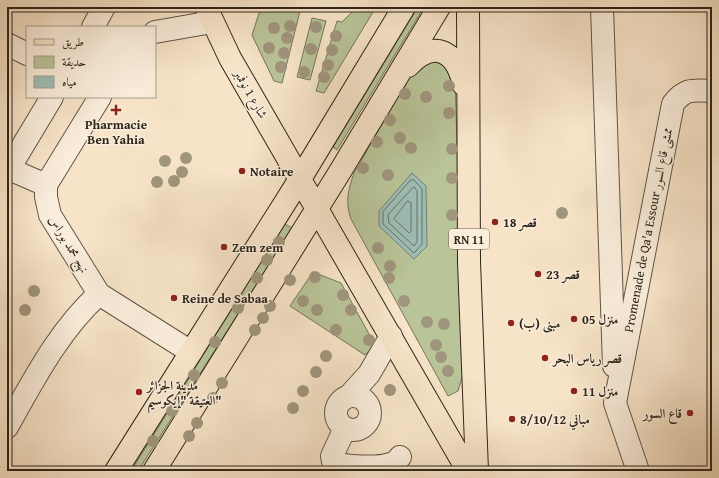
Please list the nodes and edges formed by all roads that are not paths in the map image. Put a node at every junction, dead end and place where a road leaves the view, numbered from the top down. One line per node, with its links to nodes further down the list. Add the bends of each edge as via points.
1 (104, 7): 7 (street)
2 (404, 7): 17 (main road)
3 (439, 7): 11 (main road)
4 (468, 7): 13 (main road, RN 11)
5 (602, 7): 23 (street)
6 (209, 14): 8 (street); 17 (main road, شارع 1 نوفمبر, via 230,58)
7 (94, 26)
8 (156, 32)
9 (7, 44): 10 (street)
10 (26, 54)
11 (400, 74): 13 (main road, via 422,53 440,51 449,55 460,68); 19 (main road)
12 (712, 91): 23 (street, Promenade de Qa'a Essour ممشى قاع السور, via 685,91 673,104)
13 (468, 97): 29 (main road, RN 11, via 469,262)
14 (51, 98): 16 (street)
15 (99, 98): 18 (street)
16 (8, 171): 18 (street)
17 (300, 179): 19 (main road, شارع 1 نوفمبر); 22 (main road)
18 (46, 185): 20 (street, نهج محمد بوراس, via 50,215)
19 (317, 208): 21 (main road, شارع 1 نوفمبر); 26 (main road)
20 (99, 294): 22 (street, نهج محمد بوراس); 24 (street, via 74,319)
21 (391, 336): 25 (street, via 369,374 365,398 358,401 370,416 364,426 353,430 345,428 332,456 333,462 344,465 388,465); 28 (main road, شارع 1 نوفمبر)
22 (192, 352): 27 (main road)
23 (615, 403): 30 (street, Promenade de Qa'a Essour ممشى قاع السور)
24 (7, 427)
25 (400, 457)
26 (158, 470)
27 (116, 471)
28 (468, 471)
29 (477, 471)
30 (638, 471)

